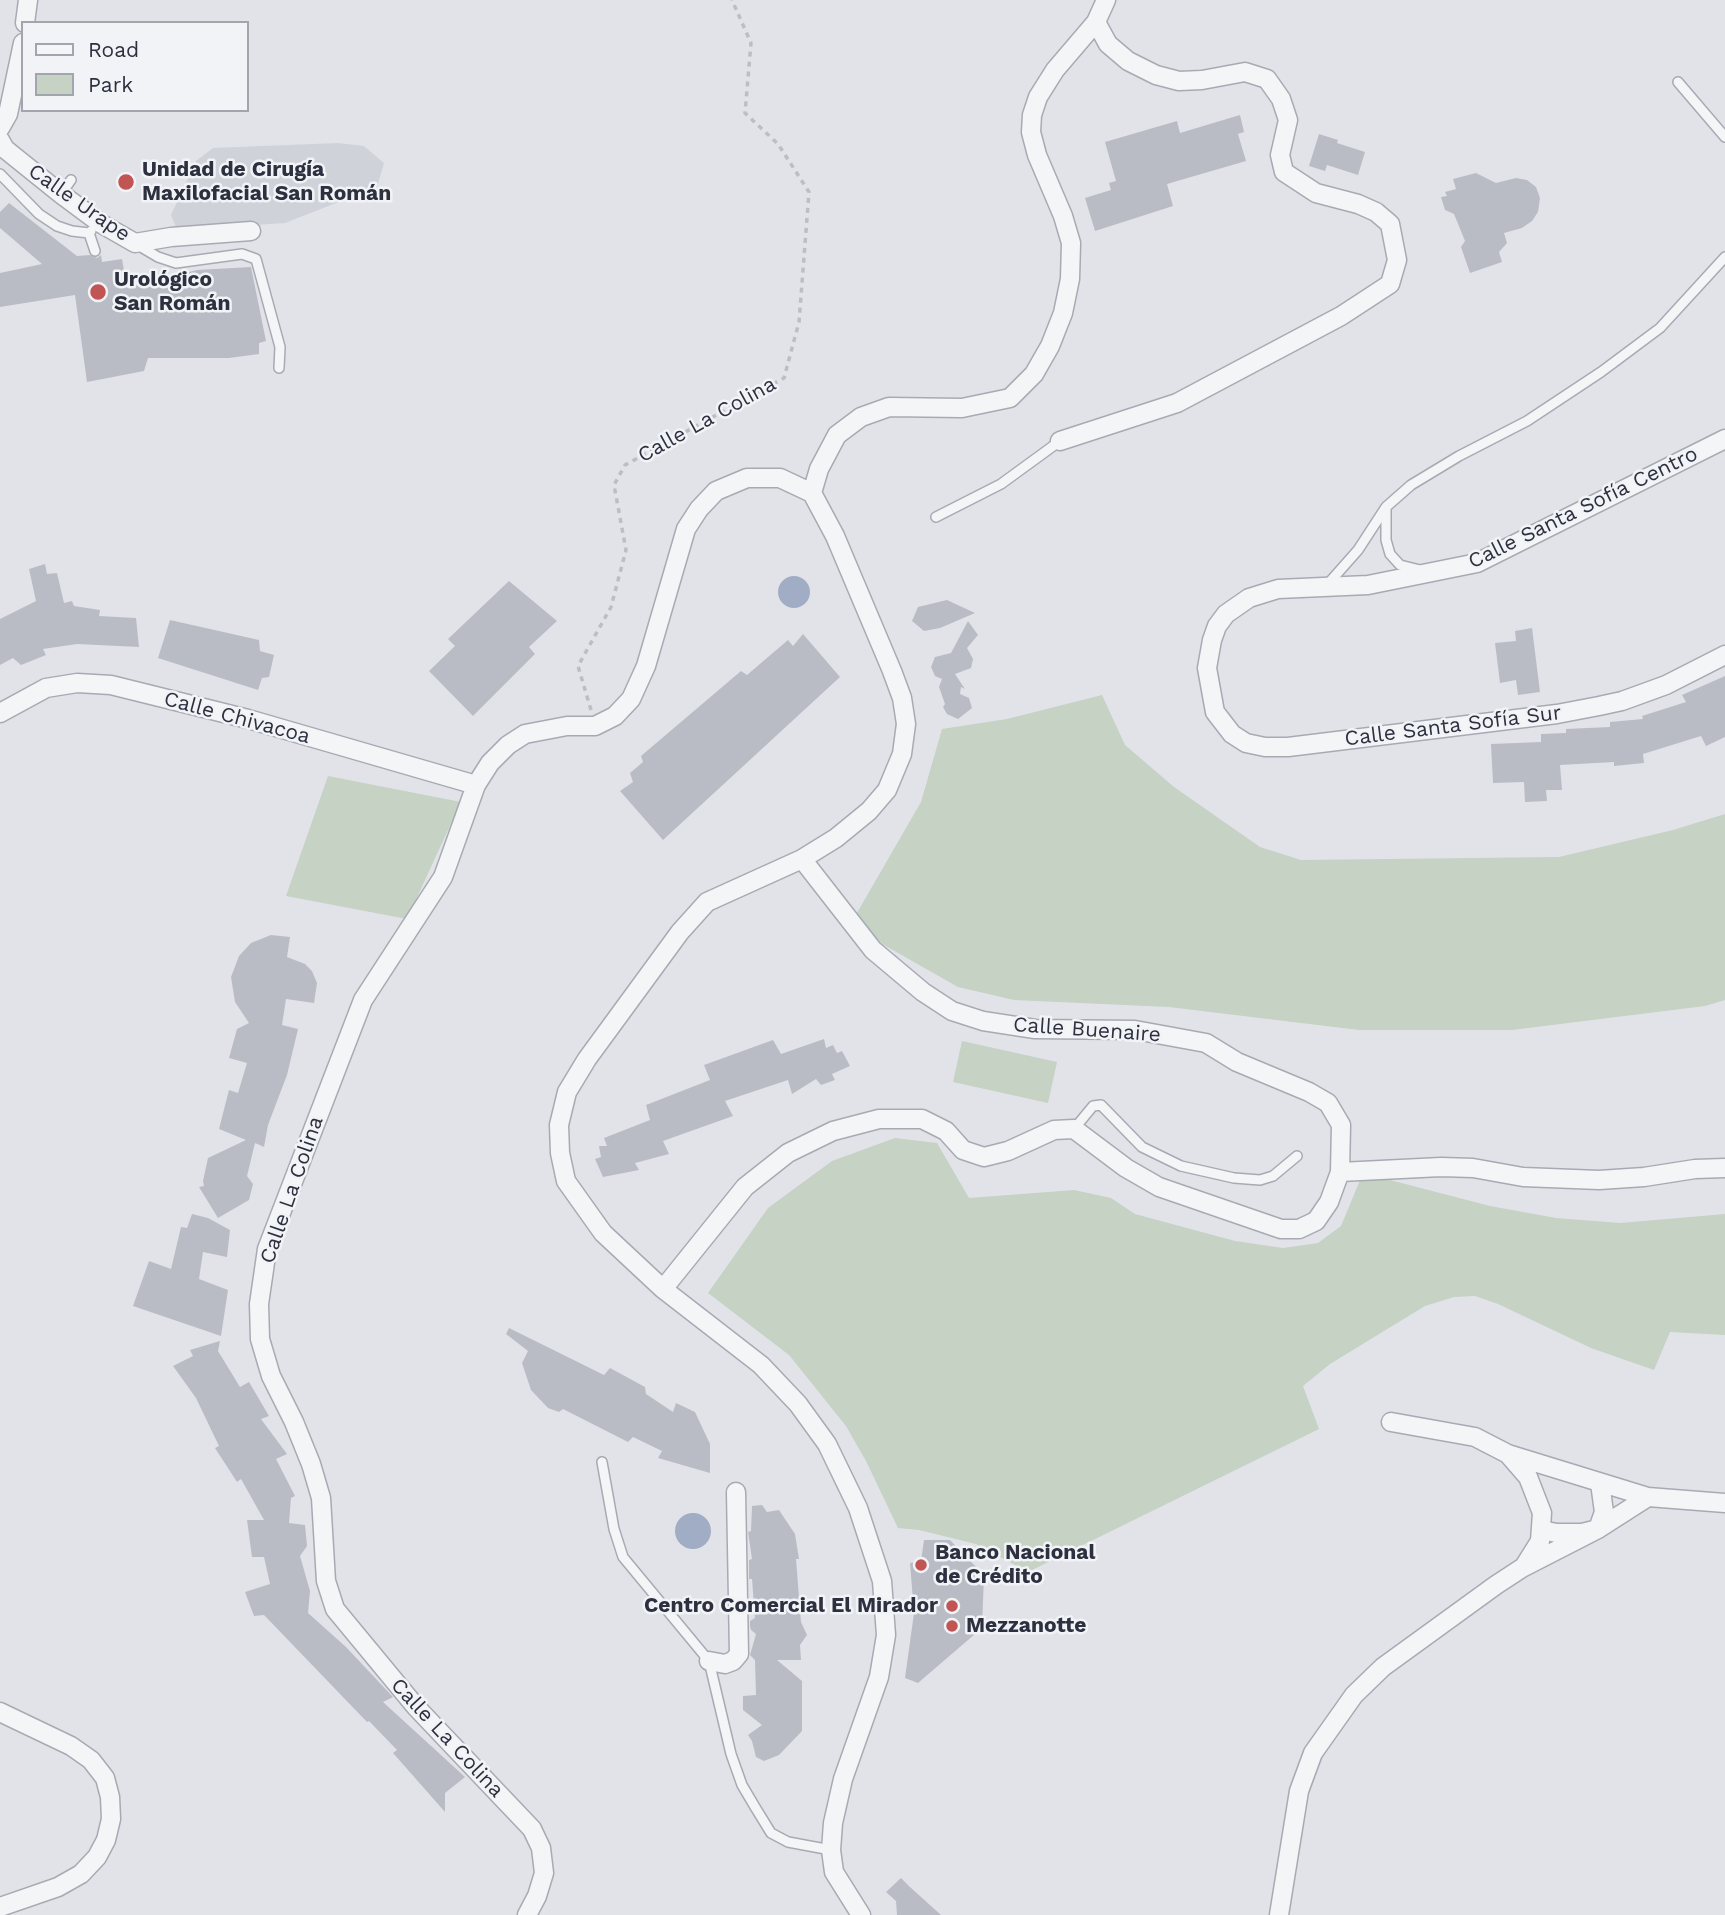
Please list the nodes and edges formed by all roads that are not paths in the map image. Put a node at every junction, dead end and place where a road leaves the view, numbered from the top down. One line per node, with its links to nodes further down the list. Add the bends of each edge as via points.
1 (28, 0): 3 (street)
2 (1106, 0): 4 (street)
3 (25, 21)
4 (1096, 22): 18 (street, via 1108,44 1156,75 1179,81 1245,72 1267,79 1288,120 1280,155 1284,172 1317,193 1376,212 1390,224 1397,260 1390,284 1329,323 1177,403); 19 (street, via 1055,71 1032,115 1037,155 1071,243 1063,313 1034,374 1010,398 962,408 889,407 861,417 837,435)
5 (21, 52): 7 (street, via 8,114)
6 (1678, 82): 8 (lane)
7 (0, 128)
8 (1725, 137)
9 (0, 140): 11 (street, Calle Urape, via 5,149 66,187)
10 (0, 174): 11 (lane, via 57,226 72,231)
11 (95, 228): 13 (street, Calle Urape); 14 (lane)
12 (251, 231): 13 (street, Calle Urape)
13 (135, 243): 16 (lane, via 176,263 243,254 256,259 280,346)
14 (95, 251)
15 (1725, 257): 20 (lane, via 1660,328 1640,343 1527,421 1411,485)
16 (279, 368)
17 (1725, 439): 22 (street, Calle Santa Sofía Centro, via 1477,563)
18 (1060, 441): 21 (lane, via 1002,484)
19 (812, 494): 27 (street, Calle La Colina, via 780,478 747,478 716,491 686,529 646,666 631,699 615,716 595,726 525,734 489,763); 28 (street, via 835,536 892,671 906,724 902,754 887,790 861,818)
20 (1386, 507): 22 (lane, via 1390,554 1400,565); 23 (lane)
21 (936, 517)
22 (1432, 573): 23 (street, Calle Santa Sofía Centro, via 1368,585)
23 (1326, 587): 25 (street, Calle Santa Sofía Centro, via 1278,589 1249,598 1226,614 1212,640)
24 (1725, 655): 25 (street, Calle Santa Sofía Sur, via 1656,689 1600,706 1288,747 1247,743 1231,734 1214,712)
25 (1209, 683)
26 (0, 712): 27 (street, Calle Chivacoa, via 46,688 77,683 111,685)
27 (476, 785): 48 (street, Calle La Colina, via 443,877 369,991 349,1033 267,1249 259,1304 260,1339 321,1498 326,1581 335,1609 415,1707 532,1829 541,1848 544,1873)
28 (802, 859): 32 (street, Calle Buenaire, via 873,950 952,1011 1035,1029 1135,1030 1206,1043 1328,1103 1341,1125); 33 (street, via 707,902 617,1017 567,1092 559,1125 566,1181 603,1233)
29 (1074, 1129): 30 (lane, via 1093,1106 1101,1105 1142,1147 1181,1166 1234,1178 1273,1176); 32 (street, Calle Buenaire, via 1159,1187 1281,1229 1299,1229 1317,1221); 33 (street, via 1054,1130 1008,1152 985,1157 963,1150 946,1131 922,1119 878,1119 833,1130 788,1153 745,1187)
30 (1297, 1156)
31 (1725, 1168): 32 (street, via 1599,1180 1441,1167)
32 (1340, 1172)
33 (663, 1289): 46 (street, via 742,1350 799,1404 827,1444 868,1534 887,1618 884,1655 843,1779)
34 (1391, 1422): 35 (street, via 1475,1437)
35 (1508, 1454): 37 (street); 42 (street, via 1528,1477 1542,1513)
36 (602, 1462): 44 (lane, via 623,1557)
37 (1600, 1483): 39 (street); 41 (street, via 1605,1502)
38 (736, 1492): 44 (street, via 738,1654 725,1664)
39 (1648, 1497): 40 (street); 41 (street)
40 (1725, 1503)
41 (1598, 1529): 42 (street, via 1582,1533); 43 (street)
42 (1541, 1530): 43 (street, via 1540,1541)
43 (1522, 1568): 50 (street, via 1383,1667 1336,1718 1313,1753 1299,1791)
44 (709, 1661): 46 (lane, via 742,1785 771,1833 788,1842)
45 (0, 1712): 47 (street, via 91,1760 106,1778 111,1819 97,1857 81,1874)
46 (831, 1850): 49 (street, via 834,1872)
47 (0, 1907)
48 (527, 1915)
49 (861, 1915)
50 (1279, 1915)

